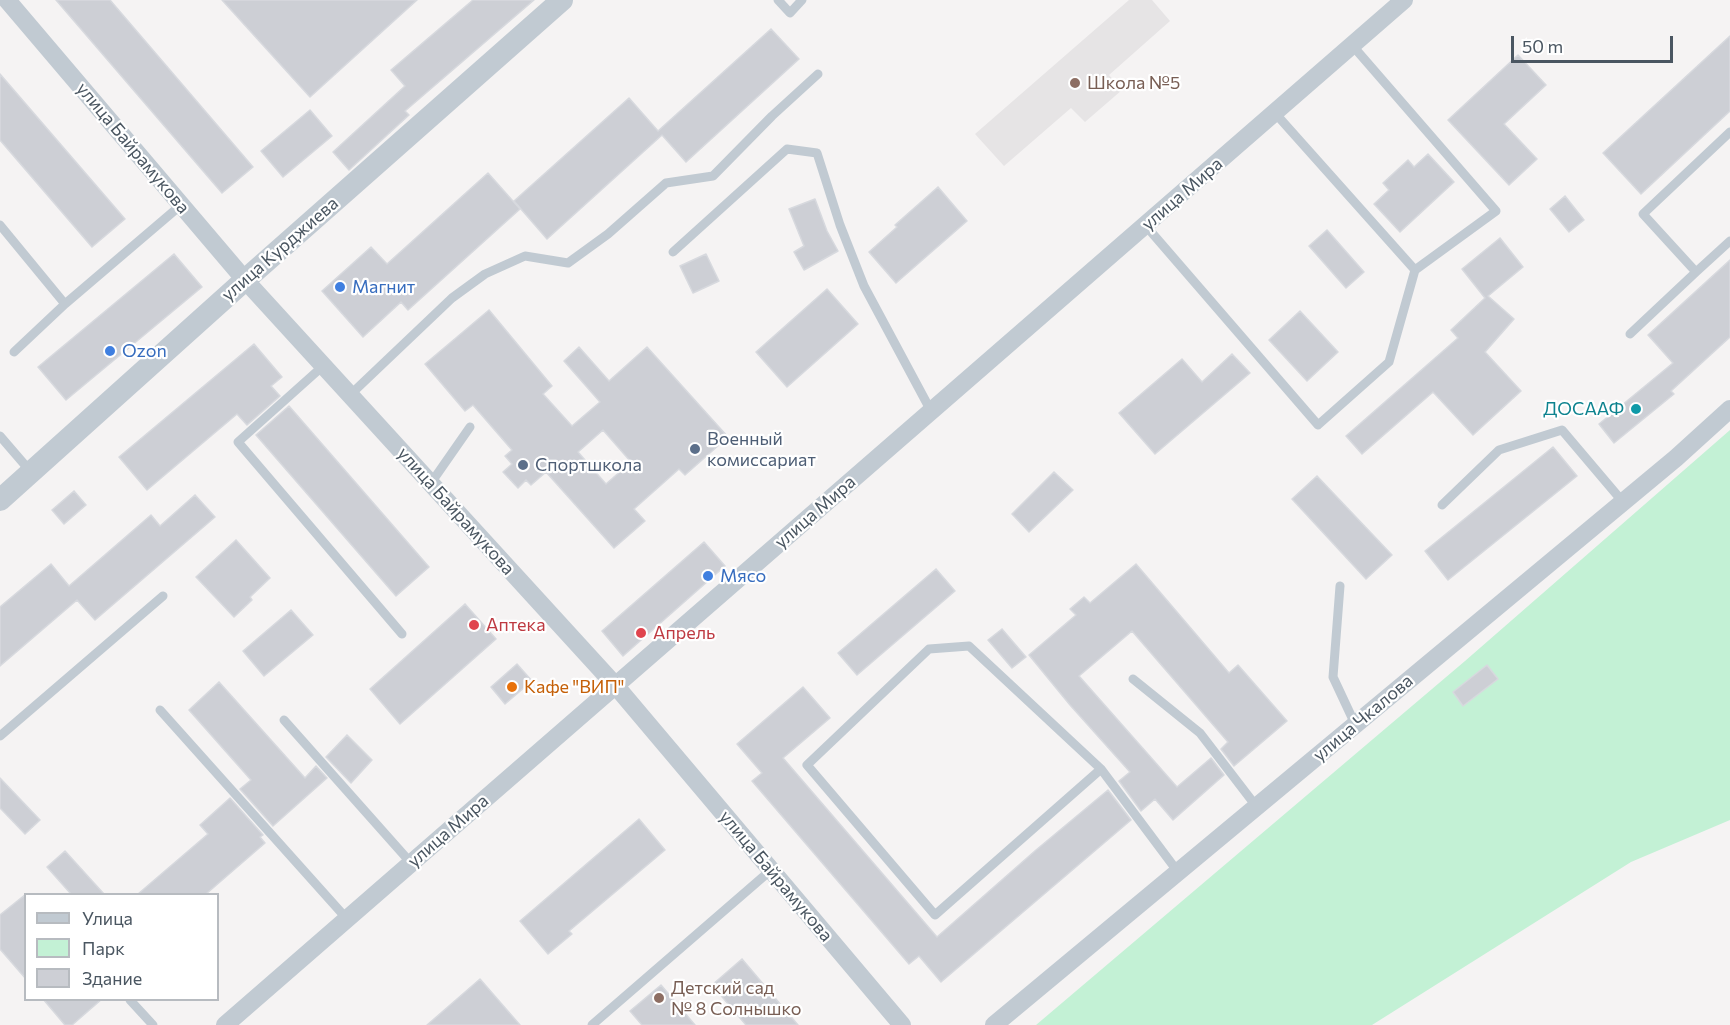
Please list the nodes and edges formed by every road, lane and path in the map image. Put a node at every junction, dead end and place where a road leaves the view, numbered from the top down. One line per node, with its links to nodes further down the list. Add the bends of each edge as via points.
1 (7, 0): 10 (street, улица Байрамукова)
2 (562, 0): 17 (street, улица Курджиева)
3 (778, 0): 4 (lane, via 790,13)
4 (802, 0)
5 (1404, 0): 6 (street, улица Мира)
6 (1352, 45): 8 (street, улица Мира); 15 (lane, via 1496,211)
7 (818, 74): 22 (lane, via 713,176 666,183 568,263 525,256 485,273 452,298)
8 (1275, 113): 12 (street, улица Мира); 15 (lane)
9 (1730, 132): 16 (lane, via 1643,214)
10 (181, 205): 17 (street, улица Байрамукова); 18 (lane)
11 (0, 225): 18 (lane)
12 (1146, 226): 15 (lane, via 1318,425 1389,362); 24 (street, улица Мира)
13 (1730, 241): 16 (lane)
14 (673, 252): 24 (lane, via 787,149 817,153 864,286)
15 (1415, 270)
16 (1696, 272): 19 (lane)
17 (245, 280): 21 (street, улица Байрамукова); 27 (street, улица Курджиева)
18 (64, 304): 20 (lane)
19 (1630, 334)
20 (14, 352)
21 (323, 366): 22 (street, улица Байрамукова); 34 (lane, via 238,442)
22 (350, 395): 28 (street, улица Байрамукова)
23 (1730, 408): 30 (street, улица Чкалова)
24 (931, 411): 36 (street, улица Мира)
25 (470, 427): 28 (lane)
26 (0, 436): 27 (lane)
27 (31, 471): 29 (street, улица Курджиева)
28 (430, 483): 36 (street, улица Байрамукова)
29 (0, 500)
30 (1623, 502): 31 (lane, via 1562,430 1499,450); 39 (street, улица Чкалова)
31 (1442, 505)
32 (1340, 586): 39 (lane, via 1333,677)
33 (163, 596): 40 (lane)
34 (402, 634)
35 (1133, 679): 42 (lane, via 1200,733)
36 (615, 686): 43 (street, улица Мира); 44 (street, улица Байрамукова)
37 (160, 710): 46 (lane)
38 (284, 720): 43 (lane)
39 (1355, 724): 42 (street, улица Чкалова)
40 (0, 736)
41 (1101, 769): 41 (lane, via 969,646 928,649 807,765 935,915); 45 (lane)
42 (1256, 806): 45 (street, улица Чкалова)
43 (411, 863): 46 (street, улица Мира)
44 (771, 870): 50 (lane); 51 (street, улица Байрамукова)
45 (1178, 872): 52 (street, улица Чкалова)
46 (348, 919): 49 (street, улица Мира)
47 (132, 1001): 48 (lane)
48 (153, 1025)
49 (225, 1025)
50 (592, 1025)
51 (902, 1025)
52 (994, 1025)

